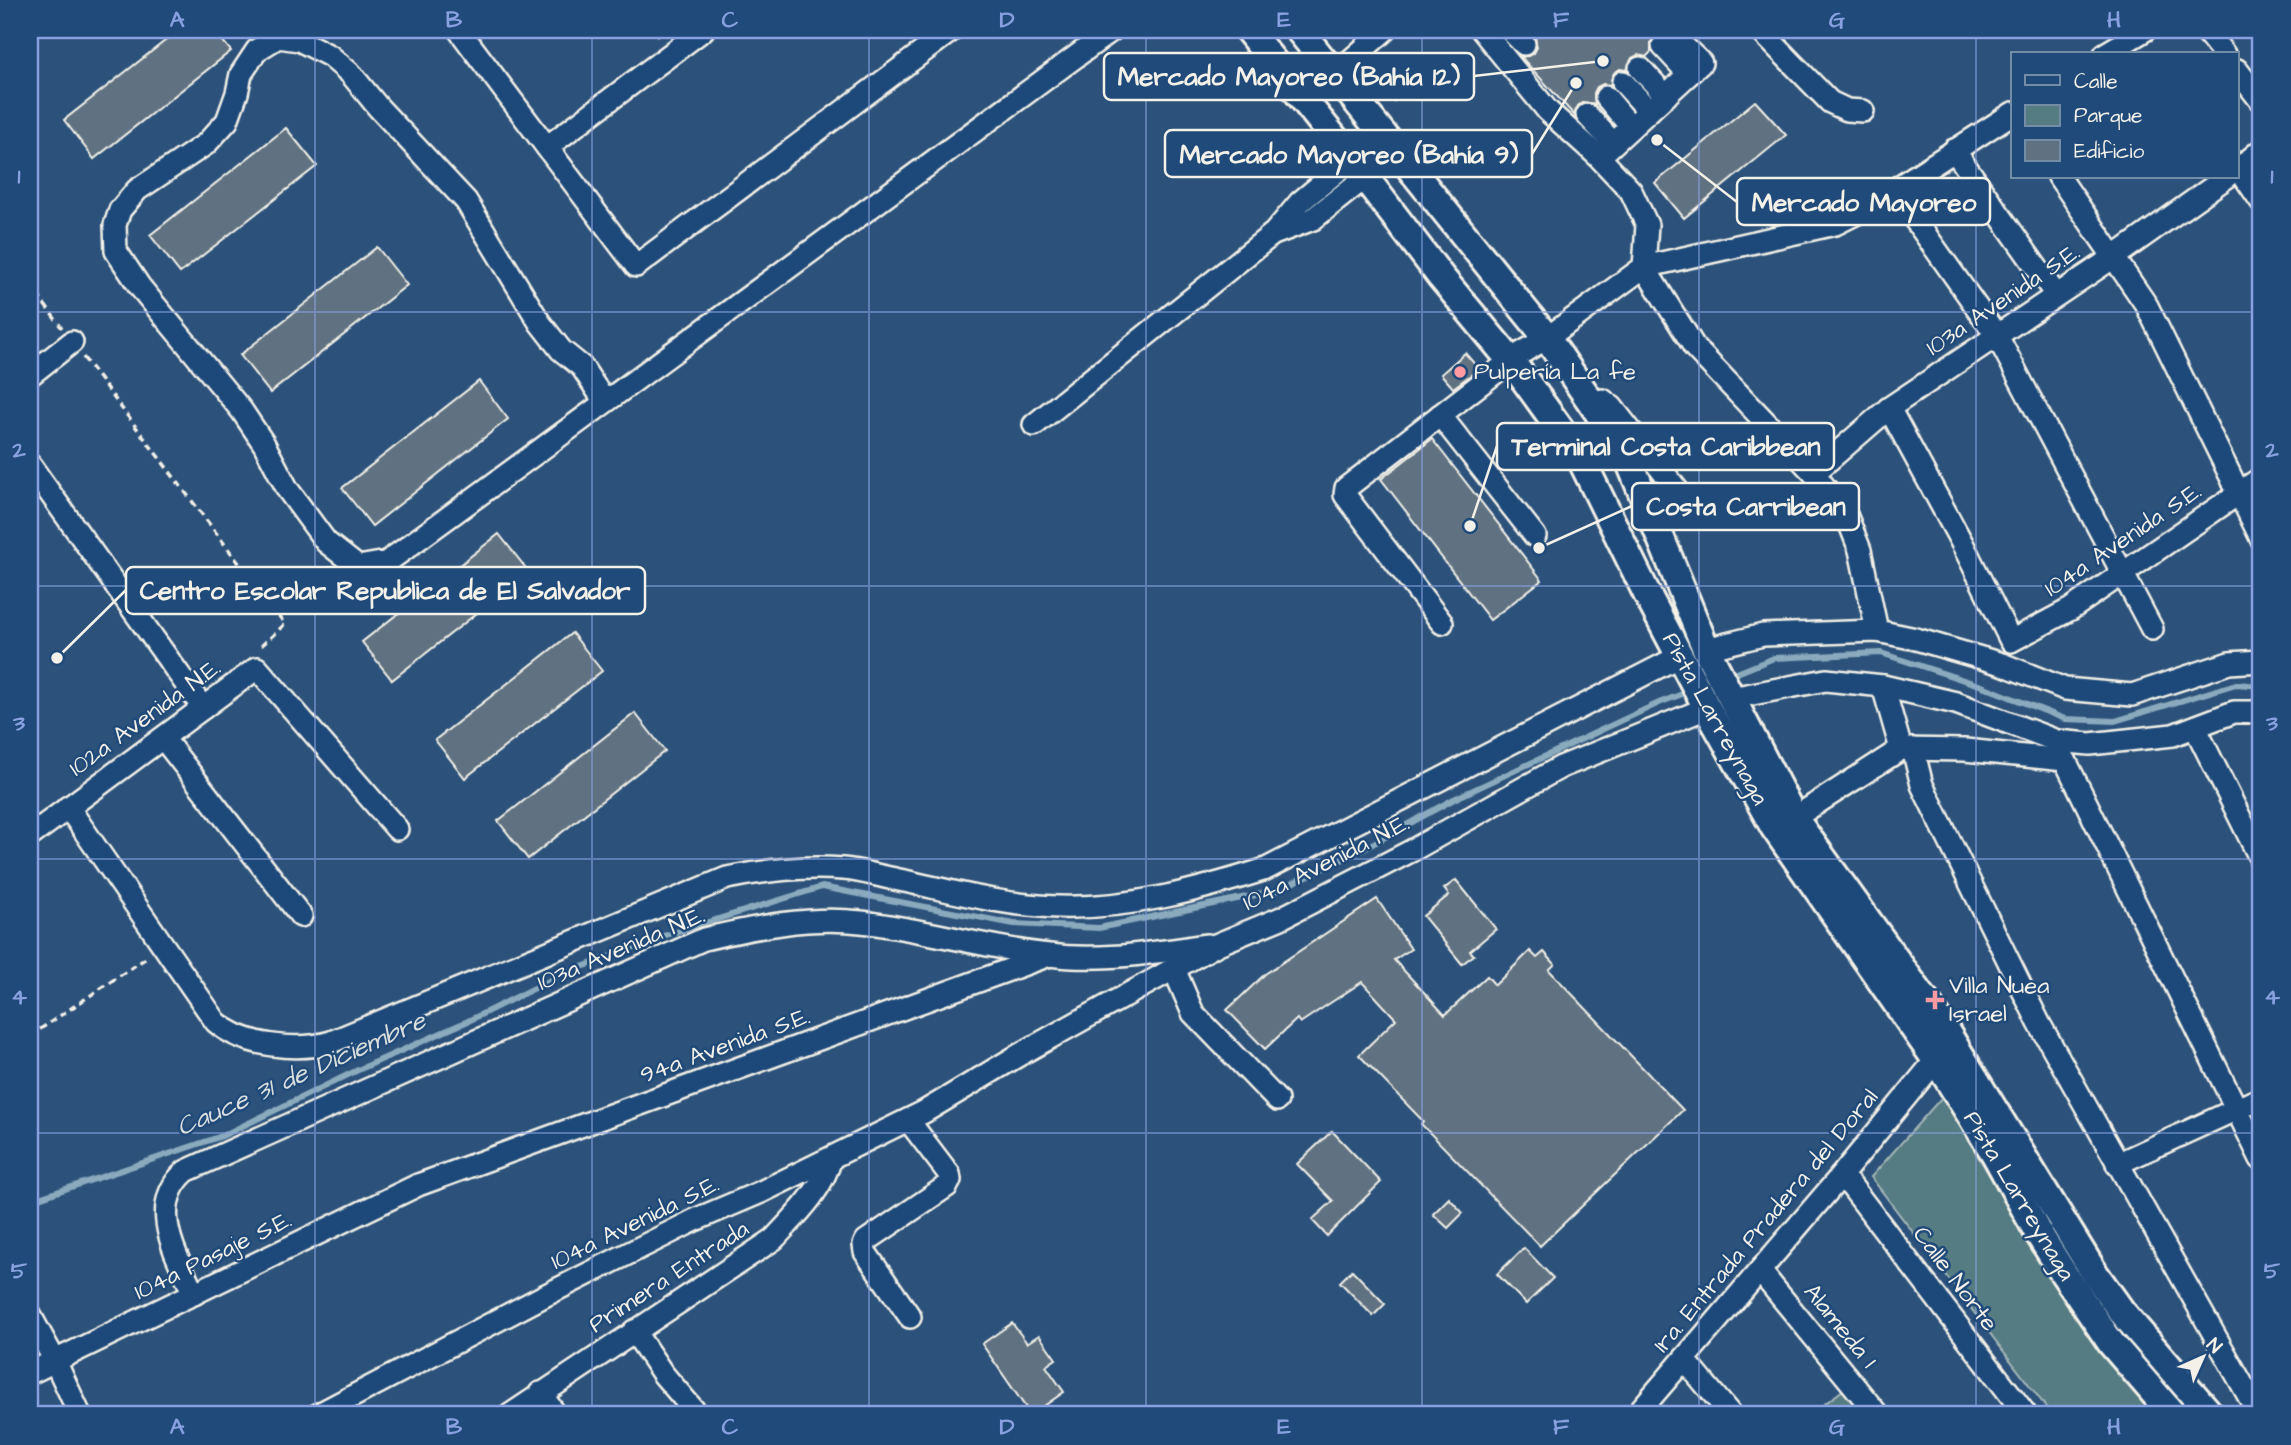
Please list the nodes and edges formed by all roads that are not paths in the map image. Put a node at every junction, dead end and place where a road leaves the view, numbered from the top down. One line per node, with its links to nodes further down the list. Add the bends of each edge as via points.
1 (458, 30): 22 (street)
2 (703, 30): 22 (street)
3 (952, 30): 22 (street, via 636,266)
4 (1112, 30): 40 (street)
5 (1248, 30): 26 (main road, Pista Larreynaga)
6 (1299, 30): 16 (main road, Pista Larreynaga)
7 (1385, 30): 16 (street)
8 (1760, 30): 18 (street, via 1830,102)
9 (2145, 30): 13 (street)
10 (2205, 30): 14 (street)
11 (1486, 31): 20 (street, via 1548,111)
12 (1668, 41): 20 (street, via 1701,64)
13 (2116, 52)
14 (2222, 52)
15 (2238, 71): 17 (street)
16 (1335, 75): 21 (main road, Pista Larreynaga)
17 (2261, 101)
18 (1863, 111)
19 (2011, 114): 23 (street)
20 (1635, 124): 20 (street, via 1614,91); 33 (street, via 1630,191 1647,225)
21 (1390, 143): 26 (street); 36 (main road, Pista Larreynaga)
22 (547, 147)
23 (1954, 150): 30 (street); 34 (street)
24 (2261, 150): 25 (street, 103a Avenida S.E.)
25 (2238, 166)
26 (1359, 169): 38 (main road, Pista Larreynaga); 44 (street, via 1300,202 1274,233)
27 (2060, 178): 32 (street)
28 (2222, 178): 32 (street, 103a Avenida S.E.)
29 (2230, 178): 31 (street)
30 (1894, 190): 33 (street, via 1835,224); 35 (street)
31 (2261, 201)
32 (2114, 257): 34 (street, 103a Avenida S.E.); 48 (street, via 2147,306)
33 (1644, 267): 36 (street); 46 (street, via 1695,348)
34 (2056, 295): 35 (street, 103a Avenida S.E.)
35 (1997, 336): 42 (street, 103a Avenida S.E.); 52 (street)
36 (1547, 338): 38 (street); 41 (main road, Pista Larreynaga)
37 (72, 342): 39 (street)
38 (1511, 361): 43 (street); 57 (main road, Pista Larreynaga, via 1579,455)
39 (30, 376)
40 (605, 402): 40 (street, via 387,562 359,566 326,542 288,490 242,411 140,287 117,251 115,225 120,210 137,190 206,144 227,121 241,74 257,50 278,37 299,40 330,56 351,74 466,201 540,323 582,367)
41 (1592, 402): 49 (street, via 1602,400 1612,407); 56 (main road, Pista Larreynaga, via 1626,453)
42 (1889, 408): 46 (street, 103a Avenida S.E.); 52 (street, 104a Avenida S.E., via 2011,641 2071,609)
43 (1440, 415): 50 (street); 53 (street, via 1345,492)
44 (1034, 425)
45 (30, 465): 61 (street)
46 (1814, 473): 55 (street, via 1847,517 1860,550)
47 (2261, 478): 48 (street, 104a Avenida S.E.)
48 (2239, 494): 51 (street); 52 (street, 104a Avenida S.E.)
49 (1682, 496)
50 (1535, 537)
51 (2261, 538)
52 (2123, 573): 54 (street)
53 (1442, 623)
54 (2152, 629)
55 (1877, 631): 56 (street, via 1763,635); 58 (street, via 2002,664 2065,689 2132,695 2229,663)
56 (1707, 652): 60 (main road, Pista Larreynaga)
57 (1682, 660): 60 (main road, Pista Larreynaga); 68 (street, via 1266,869 1227,881 1149,900 1058,907 846,869 789,867 753,873 727,878 314,1047 294,1048 240,1037 216,1022)
58 (2261, 661)
59 (1884, 686): 60 (street, 104a Avenida N.E., via 1826,680); 65 (street, 104a Avenida N.E., via 1956,703 2057,741); 66 (street)
60 (1718, 701): 69 (main road, Pista Larreynaga); 74 (street, 104a Avenida N.E., via 1561,767 1411,851 1281,918); 77 (main road, Pista Larreynaga, via 1774,827)
61 (204, 708): 64 (street, 102a Avenida N.E.); 70 (street, 102a Avenida N.E., via 257,668)
62 (2261, 712): 63 (street, via 2234,712)
63 (2195, 727): 65 (street, via 2173,735); 72 (street)
64 (163, 737): 68 (street, 102a Avenida N.E.); 73 (street)
65 (2090, 744): 67 (street)
66 (1907, 749): 67 (street); 69 (street); 85 (street, via 2039,1023)
67 (2065, 760): 81 (street)
68 (68, 807): 71 (street, 102a Avenida N.E.)
69 (1794, 818): 108 (main road, Pista Larreynaga, via 1937,1017 2101,1284)
70 (397, 829)
71 (30, 836)
72 (2261, 860)
73 (301, 916)
74 (1218, 944): 75 (street, 103a Avenida N.E., via 1118,956); 76 (street, 104a Avenida N.E.)
75 (1049, 956): 87 (street, 94a Avenida S.E.); 89 (street, 103a Avenida N.E., via 861,922 765,925 704,939 186,1171 169,1192 167,1226)
76 (1174, 969): 78 (street, 104a Avenida N.E.); 80 (street, via 1193,1013)
77 (1936, 1060): 86 (street, 1ra. Entrada Pradera del Doral); 107 (main road, Pista Larreynaga, via 2064,1274 2111,1343)
78 (976, 1080): 82 (street, 104a Avenida S.E.)
79 (2261, 1098): 81 (street)
80 (1277, 1100)
81 (2236, 1110): 84 (street); 85 (street)
82 (908, 1120): 83 (street, 104a Avenida S.E.); 91 (street, via 950,1180 864,1245)
83 (831, 1158): 92 (street, Primera Entrada, via 827,1173 806,1205 774,1239); 99 (street, 104a Avenida S.E., via 579,1278)
84 (2261, 1159)
85 (2117, 1164): 97 (street)
86 (1840, 1177): 88 (street, 1ra. Entrada Pradera del Doral); 106 (street, Calle Norte)
87 (418, 1185): 89 (street, 104a Pasaje S.E.)
88 (1760, 1271): 93 (street, 1ra. Entrada Pradera del Doral); 105 (street, Alameda 1)
89 (194, 1294): 94 (street, 104a Pasaje S.E.)
90 (30, 1315): 94 (street)
91 (910, 1317)
92 (634, 1331): 96 (street, Primera Entrada); 102 (street)
93 (1684, 1359): 103 (street, 1ra. Entrada Pradera del Doral); 104 (street)
94 (55, 1361): 95 (street, 104a Pasaje S.E.); 98 (street)
95 (30, 1373)
96 (540, 1393): 100 (street, Primera Entrada); 101 (street)
97 (2254, 1410)
98 (80, 1415)
99 (317, 1415)
100 (510, 1415)
101 (556, 1415)
102 (698, 1415)
103 (1636, 1415)
104 (1731, 1415)
105 (1878, 1415)
106 (2026, 1415)
107 (2174, 1415)
108 (2211, 1415)

